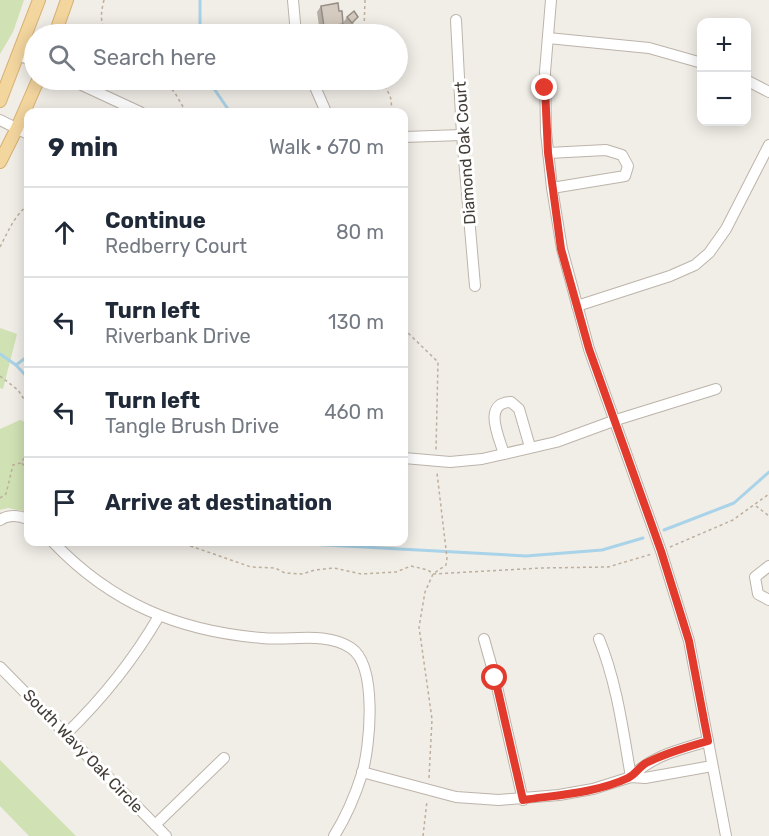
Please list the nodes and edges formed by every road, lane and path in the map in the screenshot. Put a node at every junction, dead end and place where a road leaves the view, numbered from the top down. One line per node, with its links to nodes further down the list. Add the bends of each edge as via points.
1 (39, 0): 8 (main road)
2 (67, 0): 9 (main road)
3 (104, 0): 10 (path)
4 (292, 0): 11 (street)
5 (365, 0): 12 (path)
6 (551, 0): 13 (street)
7 (456, 20): 33 (street, Diamond Oak Court)
8 (30, 24)
9 (59, 24)
10 (102, 24)
11 (295, 24)
12 (364, 24)
13 (548, 38): 17 (street, via 649,48); 36 (street)
14 (24, 41): 15 (main road)
15 (19, 55): 16 (street); 25 (main road)
16 (24, 57)
17 (697, 62)
18 (751, 82): 24 (street)
19 (35, 90): 26 (main road)
20 (93, 90): 27 (street)
21 (172, 90): 28 (path)
22 (316, 90): 29 (street)
23 (387, 90): 30 (path)
24 (769, 92)
25 (0, 101)
26 (30, 108)
27 (131, 108)
28 (184, 108)
29 (324, 108)
30 (392, 108)
31 (0, 120): 32 (street)
32 (23, 131): 37 (main road)
33 (462, 135): 34 (street); 41 (street, Diamond Oak Court)
34 (408, 137)
35 (769, 146): 42 (street, via 726,229 695,265)
36 (548, 153): 38 (street); 38 (street, via 606,150 622,155 628,166 625,176)
37 (0, 162)
38 (552, 188): 42 (street, via 561,249)
39 (24, 208): 40 (path)
40 (0, 247)
41 (475, 286)
42 (577, 306): 47 (street)
43 (408, 332): 52 (path, via 438,362)
44 (0, 376): 46 (path)
45 (716, 389): 47 (street)
46 (24, 399)
47 (615, 420): 48 (street, via 556,442); 63 (street)
48 (530, 447): 49 (street); 49 (street, via 519,409 511,402 503,402 493,414)
49 (504, 454): 52 (street)
50 (24, 458): 53 (path)
51 (408, 458): 52 (street)
52 (435, 461): 65 (path, via 447,558 446,565)
53 (21, 463): 54 (path); 56 (path, via 13,465 6,494)
54 (24, 467)
55 (769, 495): 57 (path)
56 (0, 498)
57 (755, 506): 58 (path); 63 (path, via 733,520)
58 (769, 516)
59 (24, 517): 60 (street)
60 (0, 520)
61 (57, 546): 67 (street, via 91,578)
62 (191, 546): 65 (path, via 251,567 274,568 285,573 334,568 361,574 396,572 411,566)
63 (661, 551): 65 (path, via 608,567); 72 (street, via 689,641)
64 (769, 566): 66 (street, via 755,577 758,594)
65 (434, 574): 77 (path, via 425,592 419,627 432,719)
66 (769, 600)
67 (159, 616): 71 (street, via 124,671); 75 (street, via 224,633 263,639 324,639 352,649 360,658 369,693)
68 (484, 639): 78 (street)
69 (599, 639): 76 (street, via 608,662)
70 (0, 667): 71 (street, South Wavy Oak Circle)
71 (66, 734): 79 (street, South Wavy Oak Circle)
72 (708, 741): 74 (street); 76 (street, via 643,764)
73 (224, 758): 79 (street)
74 (712, 766): 76 (street); 83 (street)
75 (362, 772): 77 (street); 81 (street)
76 (631, 777): 78 (street, via 593,789)
77 (428, 790): 78 (street, via 477,799); 82 (path)
78 (523, 800)
79 (155, 825): 80 (street, South Wavy Oak Circle)
80 (166, 836)
81 (334, 836)
82 (423, 836)
83 (726, 836)

